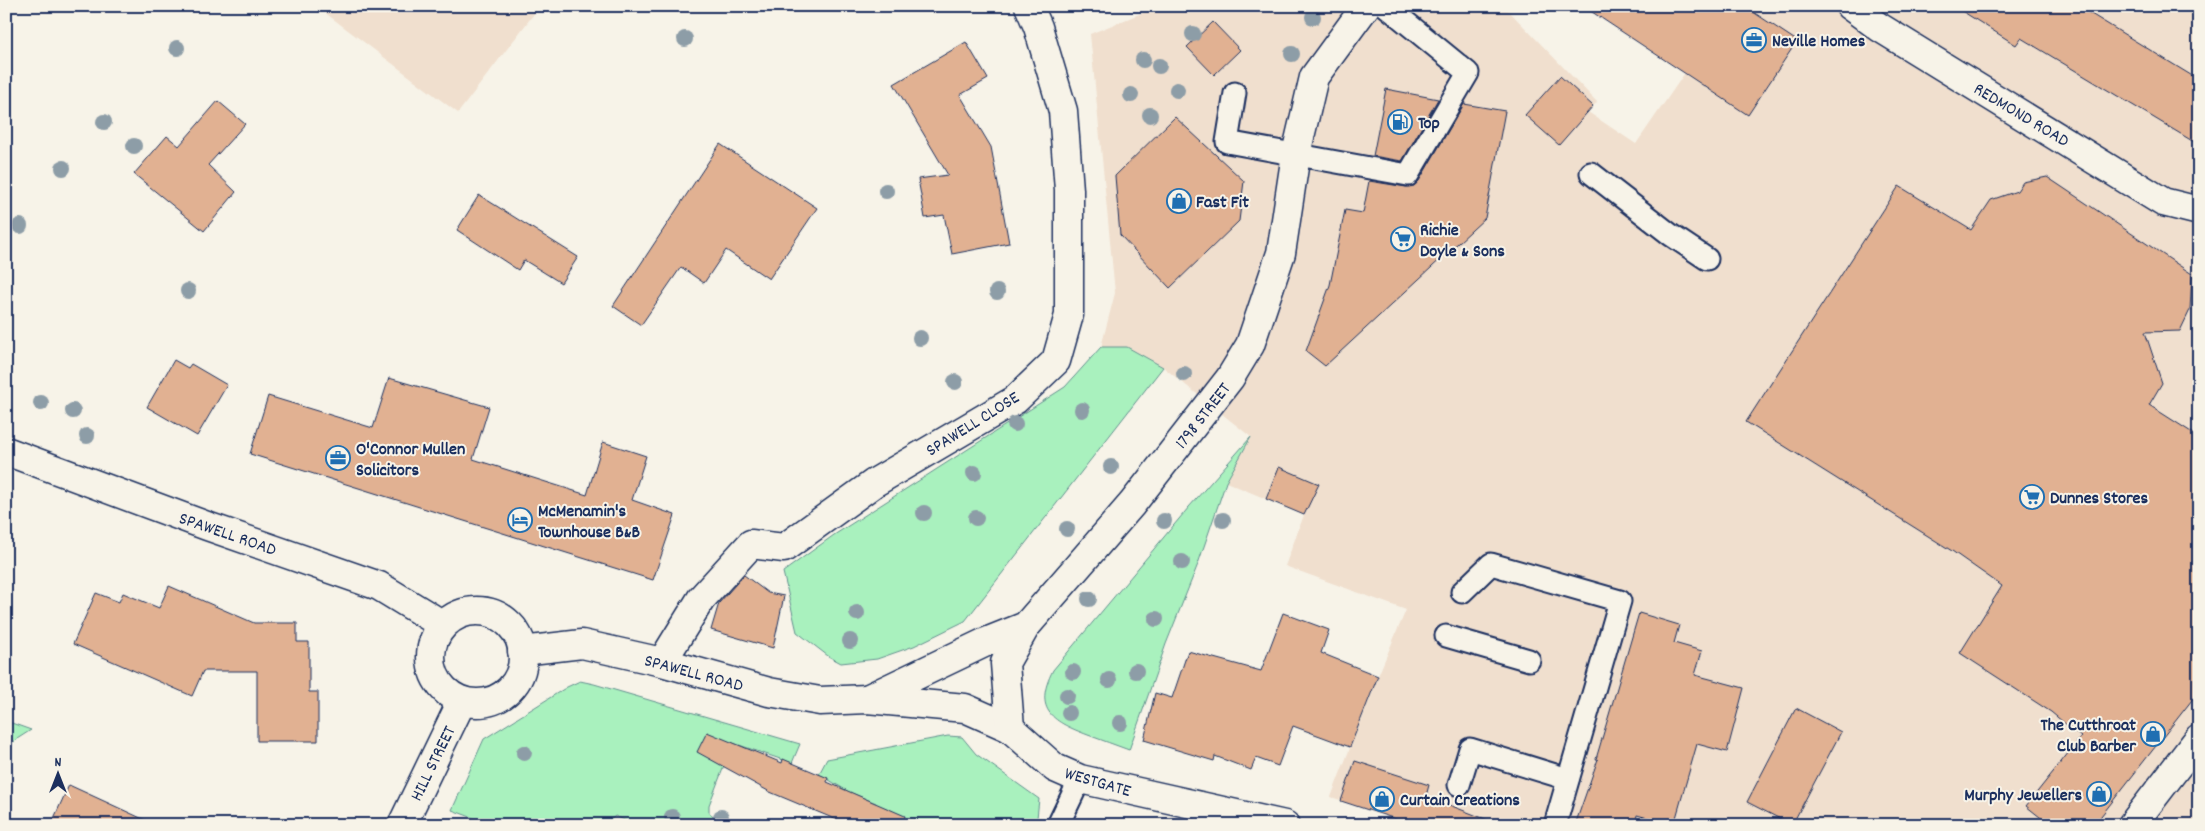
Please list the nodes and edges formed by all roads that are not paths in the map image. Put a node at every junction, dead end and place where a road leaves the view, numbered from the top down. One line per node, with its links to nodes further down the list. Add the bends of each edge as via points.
1 (1029, 6): 17 (main road, SPAWELL CLOSE, via 1063,111 1068,180 1069,315 1056,361 1015,400 874,483 784,548 751,544 701,600)
2 (1366, 6): 6 (main road, 1798 STREET, via 1314,77)
3 (1386, 6): 6 (lane, via 1468,73 1408,175)
4 (1850, 6): 8 (main road, REDMOND ROAD, via 2164,202)
5 (1235, 93): 6 (lane, via 1227,142)
6 (1296, 154): 13 (main road, 1798 STREET, via 1281,253 1250,345 1230,378 1132,504)
7 (1591, 172): 9 (lane)
8 (2199, 211)
9 (1707, 259)
10 (6, 451): 12 (main road, SPAWELL ROAD, via 379,586)
11 (1462, 592): 23 (lane, via 1491,564 1620,601)
12 (444, 625): 15 (main road, via 457,615 473,610 489,612 515,630); 19 (main road, via 432,643 432,669 439,684)
13 (1026, 626): 18 (main road, 1798 STREET); 20 (main road, via 1005,663)
14 (1446, 636): 16 (lane)
15 (522, 651): 17 (main road, SPAWELL ROAD, via 582,644); 19 (main road, via 520,673 512,687 492,701)
16 (1529, 660)
17 (662, 662): 18 (main road, SPAWELL ROAD, via 769,692 820,701)
18 (867, 699): 20 (main road, WESTGATE, via 965,708)
19 (462, 701): 25 (main road, HILL STREET)
20 (1010, 728): 22 (main road, WESTGATE, via 1056,768)
21 (2199, 738): 29 (main road)
22 (1080, 779): 26 (lane); 27 (main road, WESTGATE)
23 (1568, 779): 24 (lane, via 1470,749); 28 (lane)
24 (1459, 785)
25 (402, 825)
26 (1058, 825)
27 (1285, 825)
28 (1555, 825)
29 (2132, 825)

